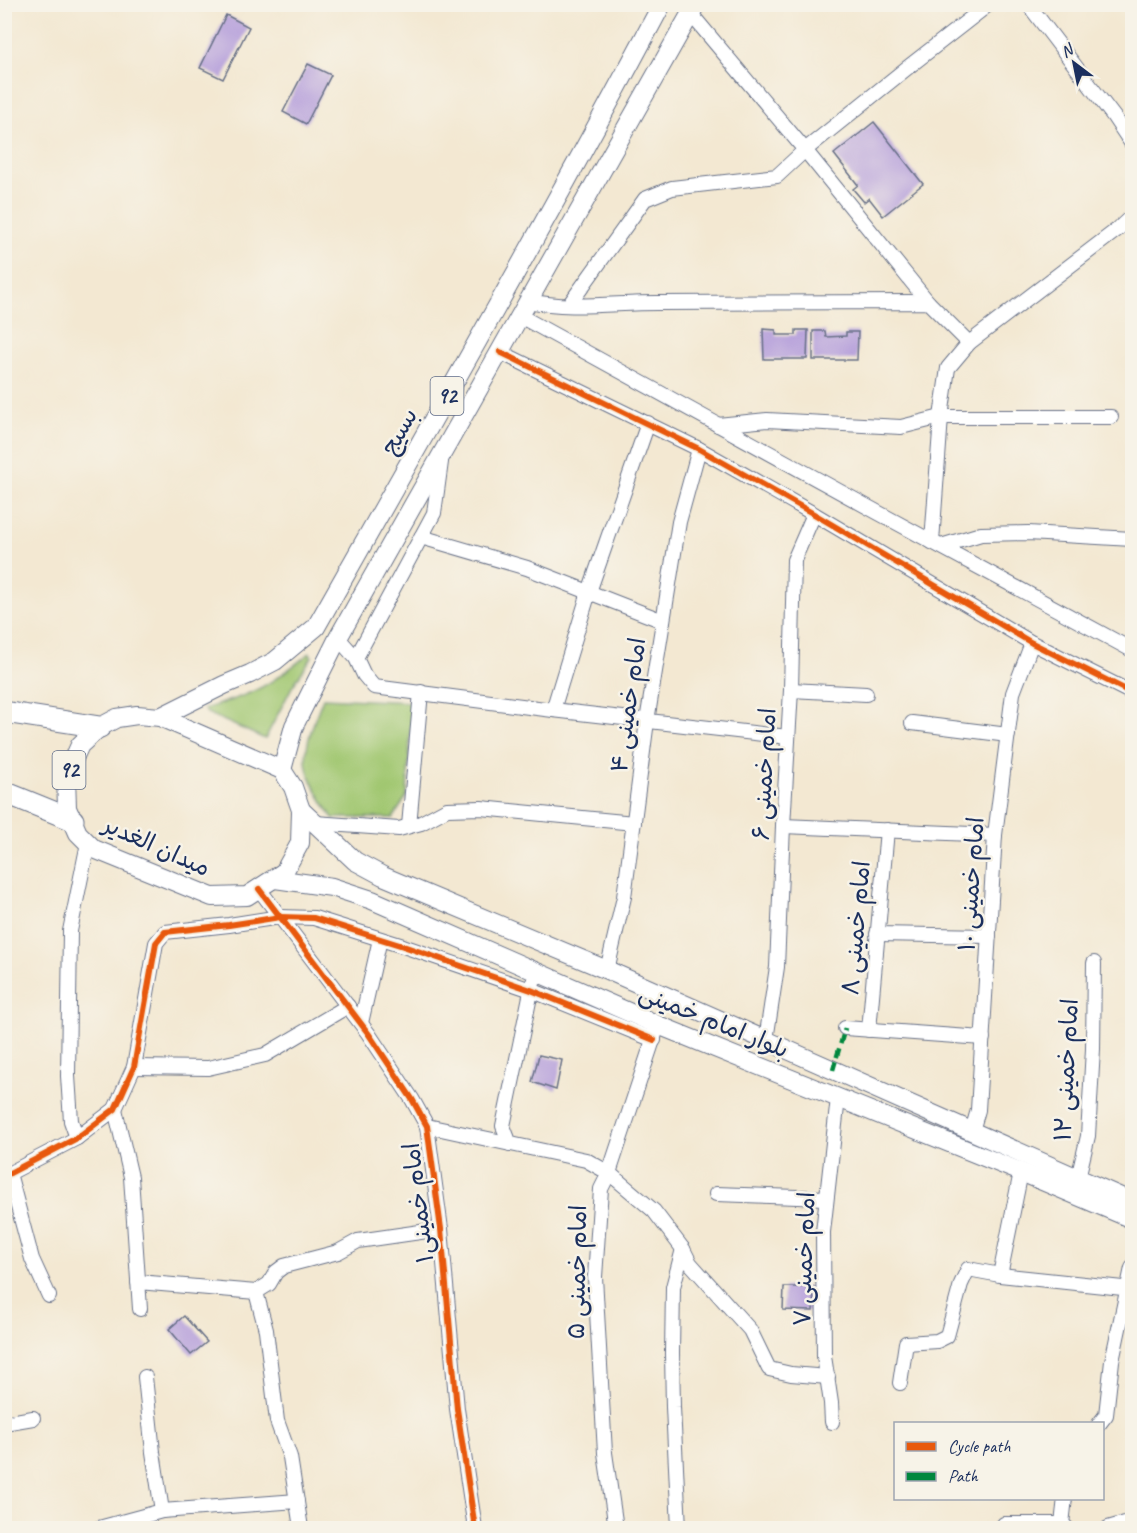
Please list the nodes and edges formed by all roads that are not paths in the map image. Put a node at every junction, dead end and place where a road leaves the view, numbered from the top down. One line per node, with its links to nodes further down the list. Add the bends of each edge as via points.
1 (662, 4): 27 (main road, بسیج / 92, via 479,340)
2 (989, 4): 8 (street)
3 (1028, 4): 5 (street)
4 (693, 9): 8 (street); 12 (main road, بسیج / 92)
5 (1114, 117): 6 (street); 7 (street)
6 (1132, 123)
7 (1132, 144)
8 (805, 150): 10 (street); 11 (street, via 777,176 672,188 645,199)
9 (1132, 216): 13 (street)
10 (928, 302): 11 (street); 13 (street)
11 (569, 306): 12 (street)
12 (524, 308): 14 (main road, بسیج / 92); 18 (street)
13 (969, 343): 15 (street, via 948,368)
14 (500, 352): 17 (street); 20 (main road, بسیج / 92)
15 (941, 417): 16 (street); 18 (street, via 901,427 767,420); 24 (street)
16 (1111, 417)
17 (648, 423): 19 (street); 25 (street)
18 (718, 425): 24 (street)
19 (699, 449): 21 (street); 26 (street, امام خمینی ۴, via 679,522)
20 (441, 455): 22 (street, via 434,513); 28 (main road, بسیج / 92)
21 (814, 514): 29 (street); 32 (street, امام خمینی ۶, via 794,560)
22 (421, 537): 25 (street, via 527,568); 31 (street)
23 (1132, 539): 24 (street, via 981,534)
24 (936, 544): 30 (street)
25 (589, 592): 26 (street); 36 (street)
26 (663, 621): 39 (street, امام خمینی ۴)
27 (316, 627): 28 (main road); 38 (main road, بسیج / 92, via 275,661)
28 (338, 638): 31 (street); 44 (main road, بسیج / 92, via 294,726)
29 (1032, 643): 34 (street); 42 (street, امام خمینی ۱۰, via 1013,693)
30 (1132, 650)
31 (356, 658): 33 (street, via 374,687)
32 (791, 690): 35 (street); 43 (street, امام خمینی ۶)
33 (421, 692): 36 (street); 50 (street)
34 (1132, 693)
35 (866, 694)
36 (553, 710): 39 (street)
37 (4, 712): 41 (highway, 92)
38 (160, 717): 41 (main road, میدان الغدیر / 92, via 117,718); 44 (main road, میدان الغدیر / 92)
39 (647, 721): 43 (street); 48 (street, امام خمینی ۴)
40 (912, 723): 42 (street)
41 (100, 727): 47 (main road, میدان الغدیر / 92, via 80,745 66,776 67,808)
42 (1008, 735): 53 (street, امام خمینی ۱۰)
43 (788, 737): 51 (street, امام خمینی ۶)
44 (282, 770): 46 (main road, میدان الغدیر / 92)
45 (4, 792): 47 (highway, 92)
46 (301, 810): 49 (main road, بلوار امام خمینی); 55 (main road, میدان الغدیر / 92, via 300,843 284,872)
47 (73, 820): 54 (main road, میدان الغدیر / 92)
48 (634, 823): 50 (street, via 447,808); 62 (street, امام خمینی ۴, via 624,897)
49 (315, 824): 50 (street, via 399,829); 62 (main road, بلوار امام خمینی, via 355,861 383,876)
50 (410, 826)
51 (783, 826): 52 (street); 71 (street, امام خمینی ۶, via 777,967)
52 (887, 830): 53 (street); 58 (street, امام خمینی ۸)
53 (995, 835): 59 (street, امام خمینی ۱۰)
54 (88, 843): 56 (main road, میدان الغدیر / 92, via 94,849 212,897 247,896); 77 (street, via 70,931 68,1076)
55 (275, 879): 56 (main road, میدان الغدیر / 92); 63 (main road, بلوار امام خمینی, via 332,887 372,900)
56 (259, 889): 57 (street, امام خمینی۱)
57 (280, 917): 60 (street, via 314,918); 65 (street, امام خمینی۱); 72 (street, via 165,932 156,943)
58 (878, 934): 59 (street); 68 (street, امام خمینی ۸)
59 (989, 936): 70 (street, امام خمینی ۱۰)
60 (380, 939): 64 (street); 66 (street)
61 (1094, 963): 83 (street, امام خمینی ۱۲, via 1088,1136)
62 (607, 970): 71 (main road, بلوار امام خمینی)
63 (535, 971): 64 (street); 69 (main road, بلوار امام خمینی)
64 (531, 990): 69 (street); 79 (street, via 503,1126)
65 (348, 1006): 66 (street, امام خمینی۱); 72 (street, via 265,1055 208,1068)
66 (361, 1023): 75 (street, امام خمینی۱)
67 (845, 1028): 68 (street)
68 (868, 1030): 70 (street)
69 (656, 1032): 73 (main road, بلوار امام خمینی); 81 (street, امام خمینی ۵)
70 (983, 1038): 76 (street, امام خمینی ۱۰, via 978,1110)
71 (766, 1040): 76 (main road, بلوار امام خمینی)
72 (134, 1067): 74 (street)
73 (838, 1098): 78 (main road, بلوار امام خمینی); 85 (street, امام خمینی ۷)
74 (115, 1109): 77 (street); 92 (street, via 131,1177)
75 (427, 1126): 79 (street); 88 (street, امام خمینی۱)
76 (964, 1127): 78 (main road); 83 (main road, بلوار امام خمینی)
77 (76, 1138): 82 (street)
78 (949, 1143): 80 (main road, بلوار امام خمینی)
79 (510, 1144): 81 (street, via 586,1160)
80 (1021, 1172): 87 (main road, بلوار امام خمینی); 91 (street)
81 (609, 1173): 89 (street, via 654,1211); 113 (street, امام خمینی ۵, via 601,1189 595,1277 605,1453)
82 (7, 1175): 95 (street, via 32,1259)
83 (1078, 1178): 86 (main road, بلوار امام خمینی)
84 (716, 1194): 85 (street)
85 (826, 1198): 98 (street, امام خمینی ۷, via 822,1232 824,1356)
86 (1132, 1202)
87 (1132, 1219)
88 (441, 1229): 94 (street, via 358,1241 338,1252 284,1266); 112 (street, امام خمینی۱, via 457,1409)
89 (683, 1249): 98 (street, via 690,1263 750,1330 769,1369); 114 (street, via 673,1287 672,1353)
90 (1132, 1268): 93 (street)
91 (1000, 1275): 93 (street); 99 (street, via 968,1269 947,1336 937,1341 906,1343)
92 (138, 1282): 94 (street); 96 (street)
93 (1130, 1289): 102 (street, via 1112,1361 1106,1415)
94 (256, 1292): 105 (street, via 266,1330 277,1421 290,1457)
95 (49, 1296)
96 (140, 1308)
97 (145, 1377): 106 (street)
98 (828, 1377): 101 (street, امام خمینی ۷)
99 (900, 1383)
100 (33, 1418): 103 (street)
101 (832, 1422)
102 (1101, 1422)
103 (4, 1423)
104 (1065, 1500): 109 (street)
105 (297, 1501): 106 (street); 111 (street)
106 (162, 1511): 110 (street)
107 (1132, 1521): 115 (street)
108 (1004, 1524): 109 (street)
109 (1064, 1526)
110 (99, 1528)
111 (301, 1528)
112 (475, 1528)
113 (616, 1528)
114 (680, 1528)
115 (1108, 1528)

